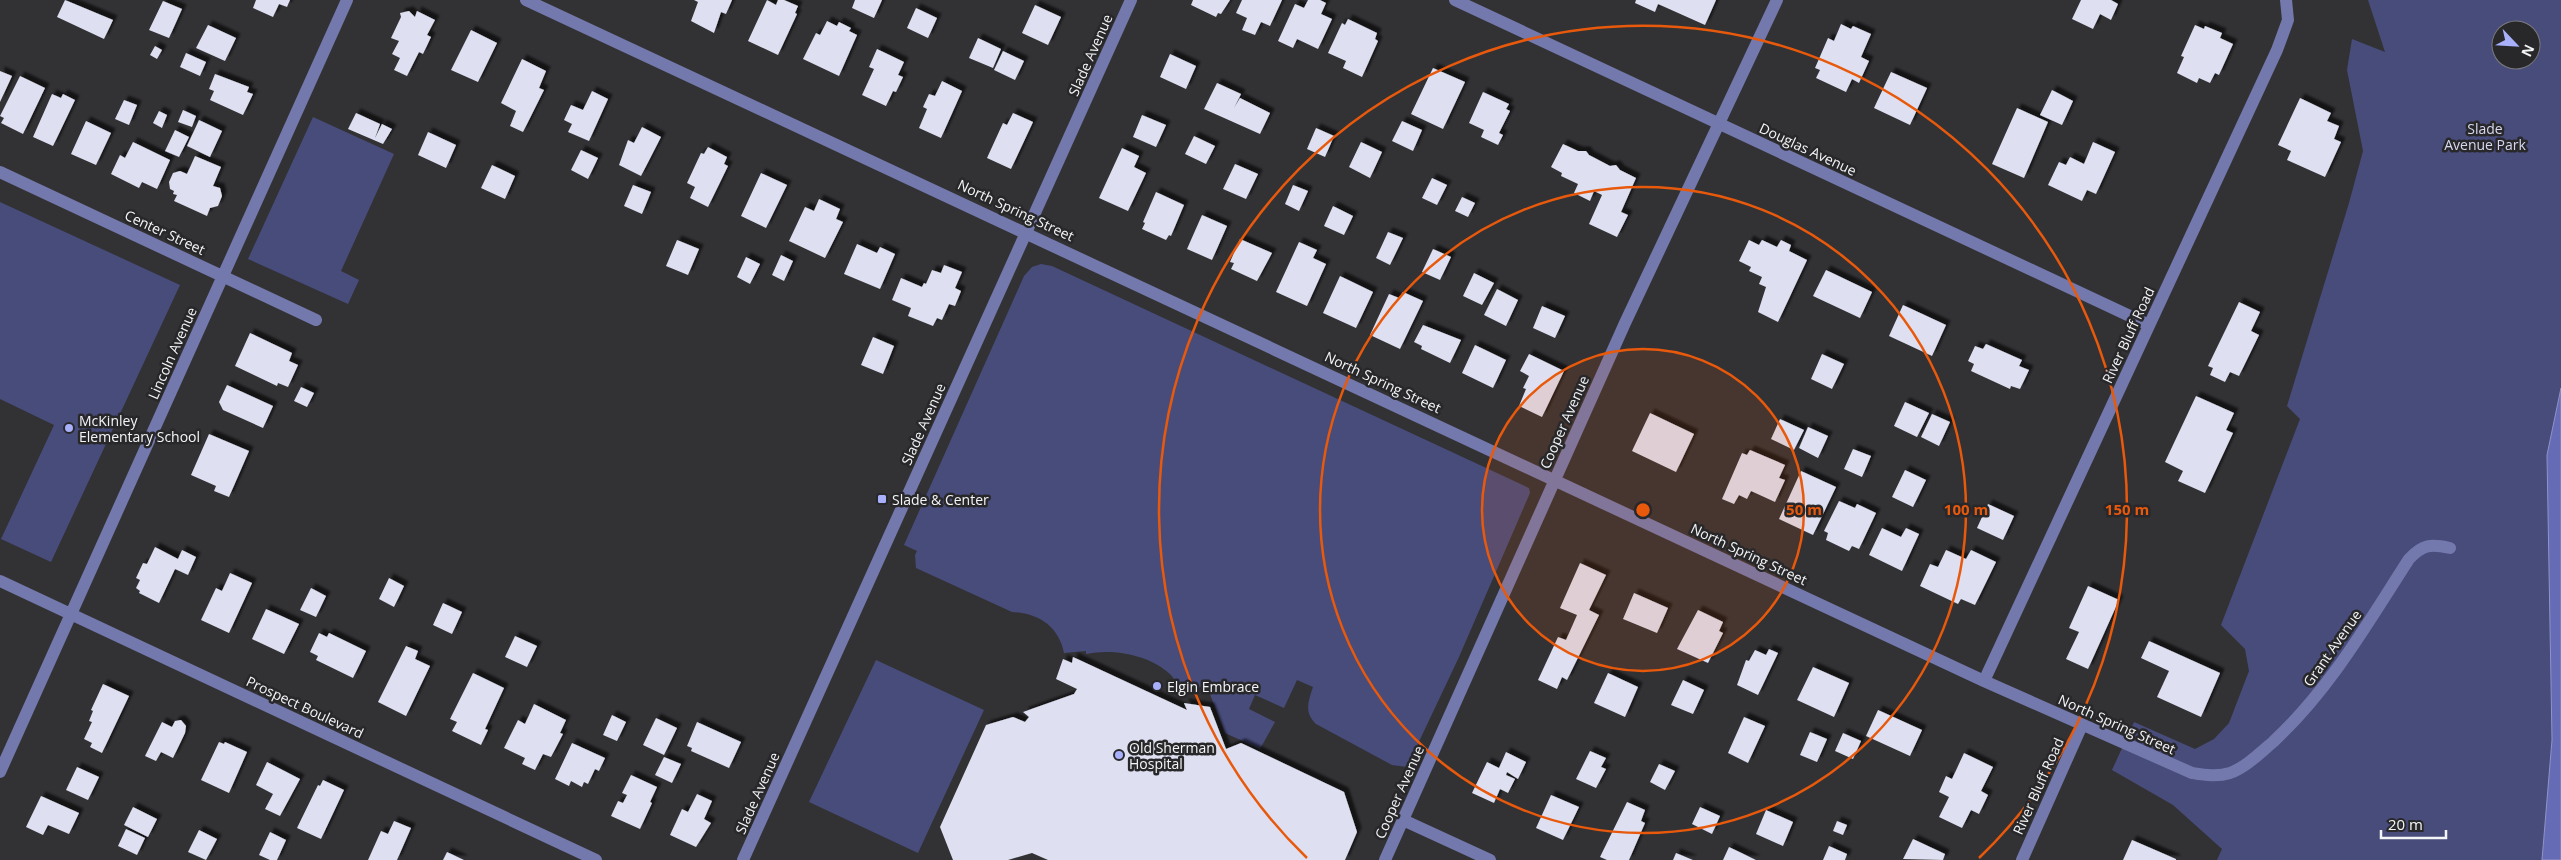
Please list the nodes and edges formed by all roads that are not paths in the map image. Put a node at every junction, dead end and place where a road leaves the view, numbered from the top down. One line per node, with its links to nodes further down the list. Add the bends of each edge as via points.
1 (347, 0): 10 (street, Lincoln Avenue)
2 (526, 0): 9 (street, North Spring Street)
3 (1131, 0): 9 (street, Slade Avenue)
4 (1455, 0): 7 (street, Douglas Avenue)
5 (1777, 0): 7 (street, Cooper Avenue)
6 (2286, 0): 12 (street, River Bluff Road, via 2288,20 2277,50)
7 (1718, 123): 12 (street, Douglas Avenue); 13 (street, Cooper Avenue)
8 (0, 172): 10 (street, Center Street)
9 (1026, 232): 13 (street, North Spring Street); 23 (street, Slade Avenue)
10 (224, 276): 11 (street, Center Street); 16 (street, Lincoln Avenue)
11 (316, 320)
12 (2149, 325): 17 (street, River Bluff Road)
13 (1555, 479): 17 (street, North Spring Street); 21 (street, Cooper Avenue)
14 (2450, 548): 20 (street, Grant Avenue, via 2432,544 2420,548 2409,559 2330,681 2301,716 2257,756)
15 (0, 581): 16 (street, Prospect Boulevard)
16 (72, 614): 19 (street, Lincoln Avenue); 22 (street, Prospect Boulevard)
17 (1984, 681): 18 (street, North Spring Street)
18 (2082, 725): 20 (street, North Spring Street, via 2192,773 2209,776); 26 (street, River Bluff Road)
19 (0, 772)
20 (2230, 773)
21 (1403, 820): 24 (street, Cooper Avenue); 25 (street)
22 (596, 860)
23 (743, 860)
24 (1385, 860)
25 (1490, 860)
26 (2022, 860)

